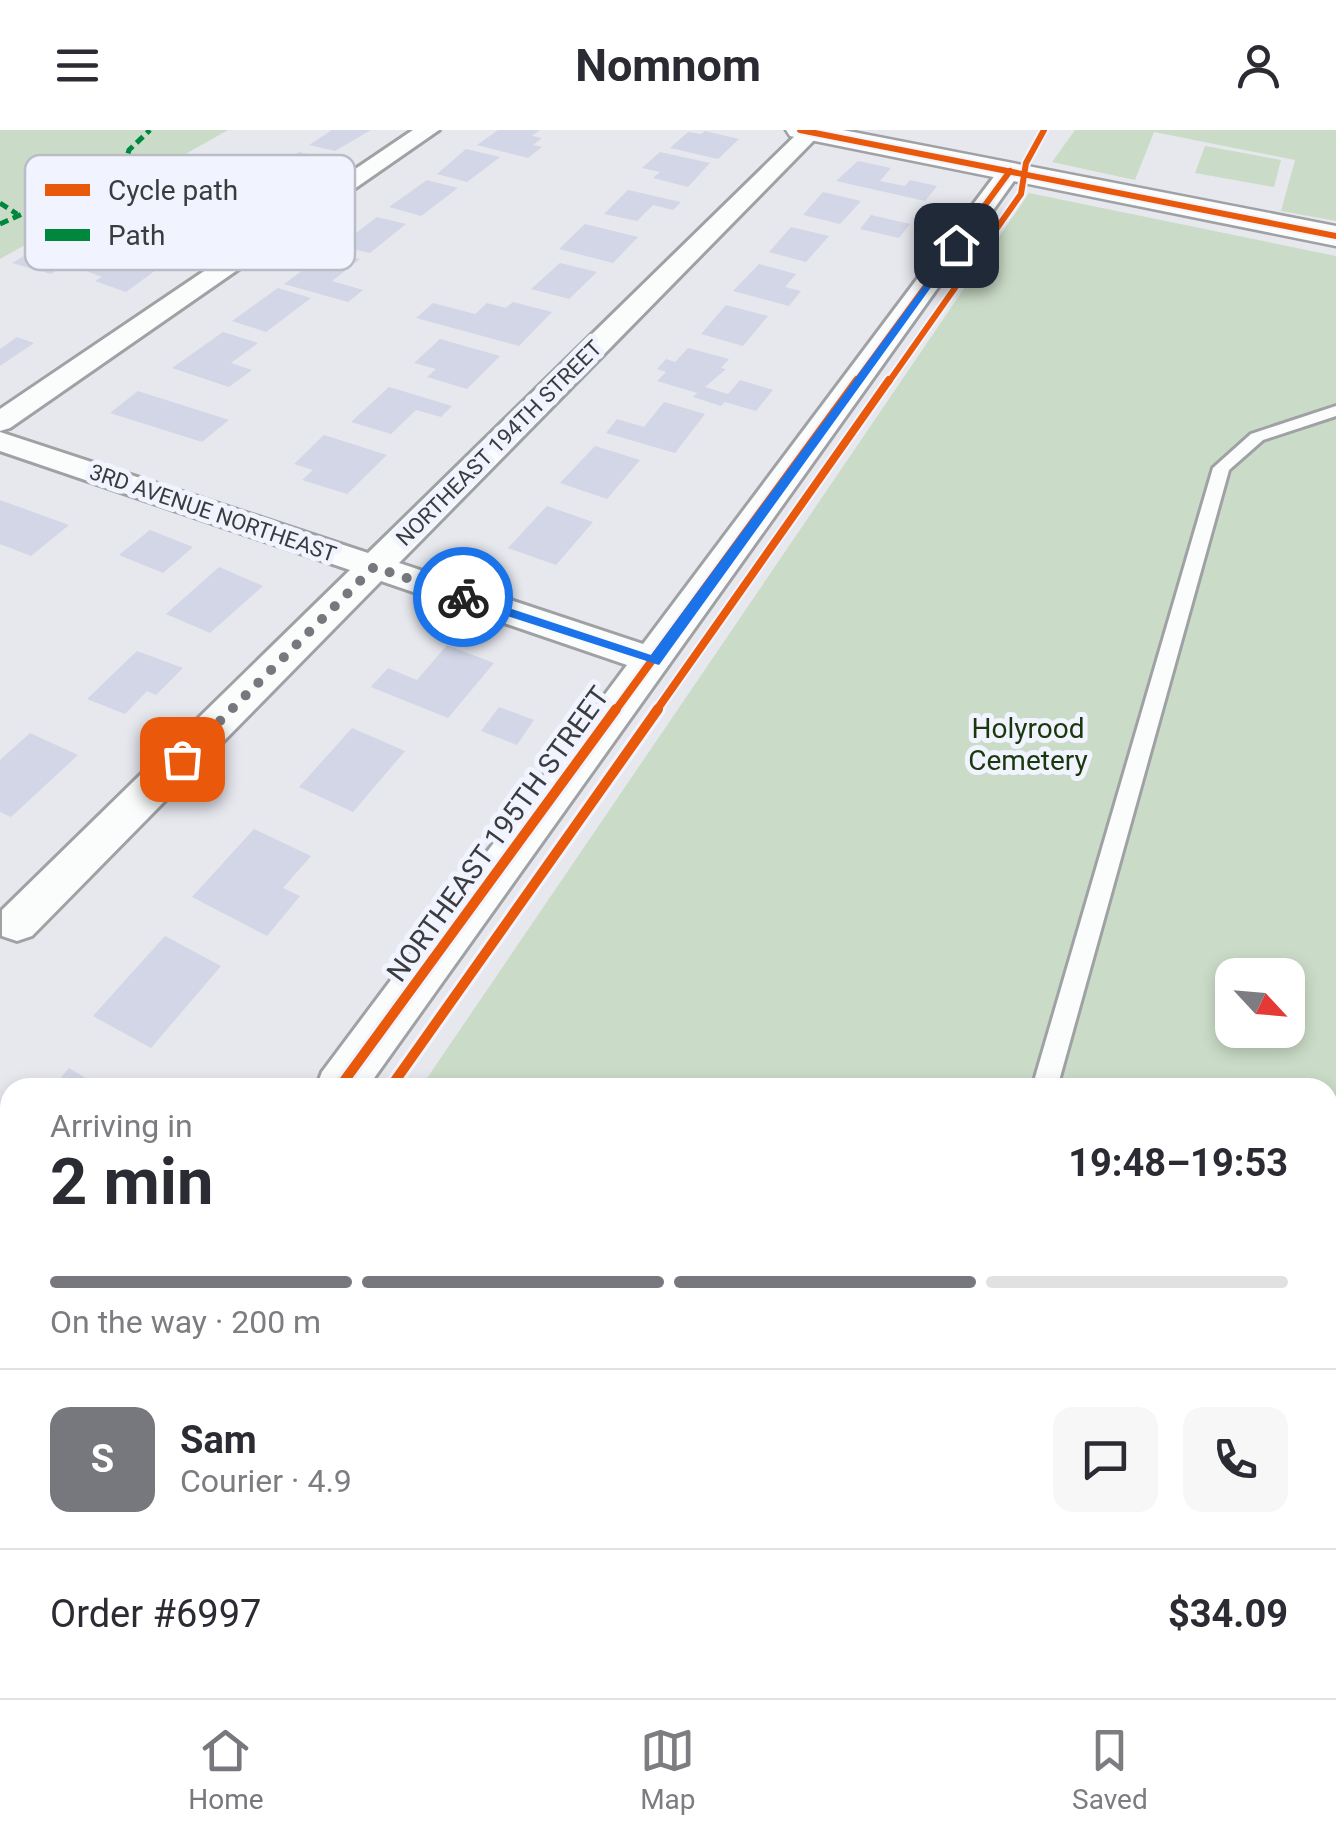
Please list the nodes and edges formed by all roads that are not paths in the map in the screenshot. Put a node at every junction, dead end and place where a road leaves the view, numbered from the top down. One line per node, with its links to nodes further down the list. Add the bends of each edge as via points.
1 (428, 130): 4 (street)
2 (808, 131): 3 (street); 10 (street, NORTHEAST 194TH STREET)
3 (1010, 171): 5 (street); 11 (street, NORTHEAST 195TH STREET)
4 (355, 180)
5 (1336, 236)
6 (223, 270): 8 (street)
7 (1336, 411): 14 (lane, via 1257,437 1221,468)
8 (0, 422)
9 (0, 441): 10 (street, 3RD AVENUE NORTHEAST)
10 (374, 567): 11 (street, 3RD AVENUE NORTHEAST); 12 (street, NORTHEAST 194TH STREET)
11 (654, 661): 13 (street, NORTHEAST 195TH STREET)
12 (17, 923)
13 (345, 1078)
14 (1047, 1078)

